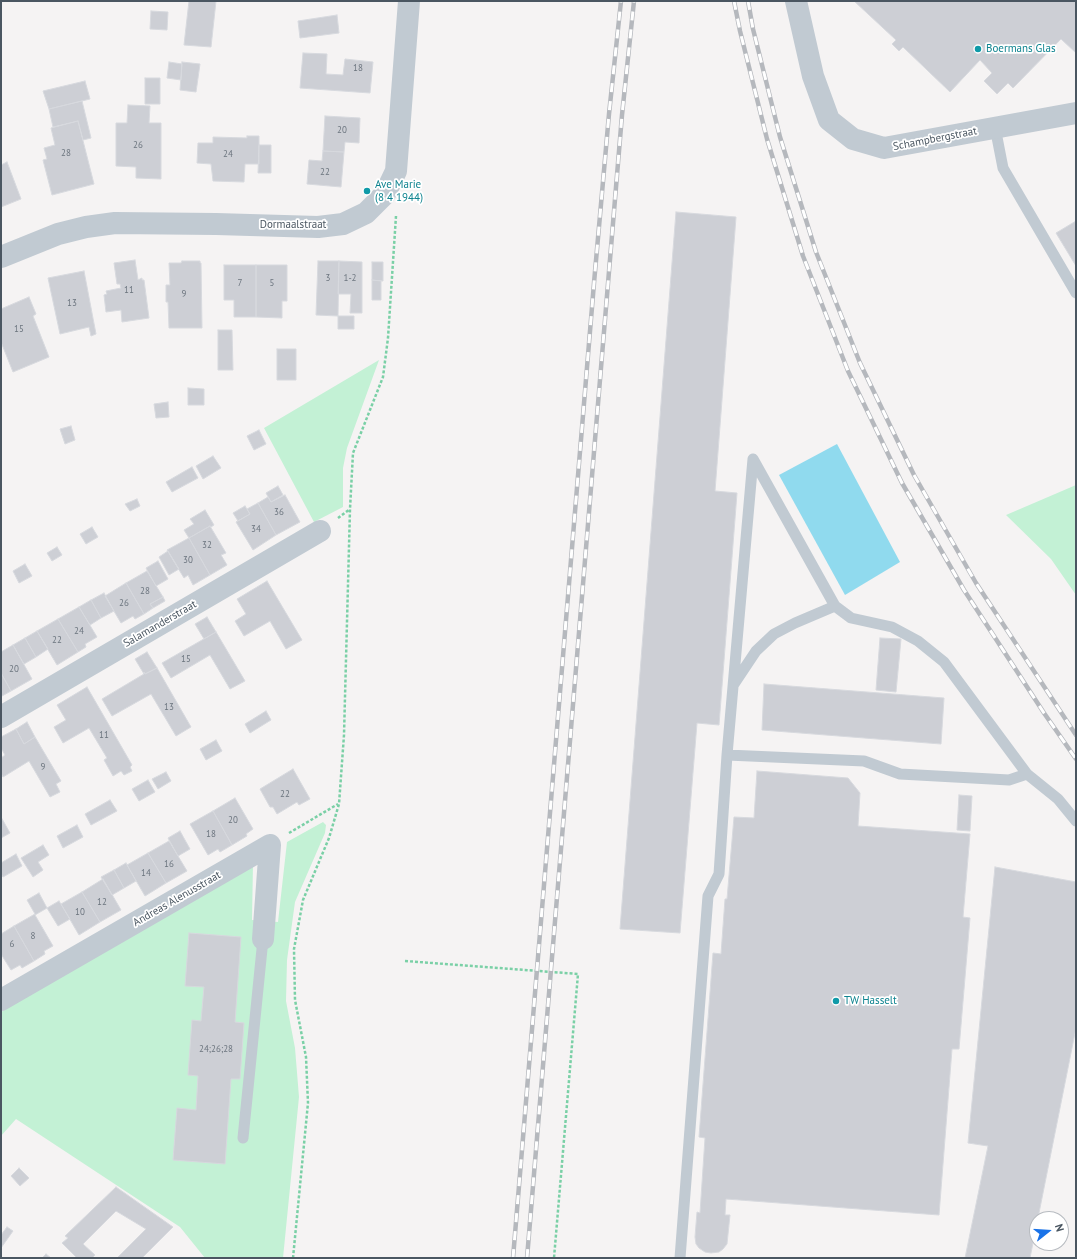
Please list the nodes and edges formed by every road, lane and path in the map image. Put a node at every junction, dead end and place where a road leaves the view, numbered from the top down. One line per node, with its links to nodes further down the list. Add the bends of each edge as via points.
1 (409, 1): 6 (street, Dormaalstraat, via 396,172 385,194 366,213 343,224 318,227 115,223 58,234)
2 (796, 1): 4 (street, Schampbergstraat, via 813,76 829,120 853,139 884,148)
3 (1076, 113): 4 (street, Schampbergstraat)
4 (995, 128): 7 (lane, via 1004,168)
5 (396, 214): 14 (path, via 383,377 353,453 344,735)
6 (1, 257)
7 (1076, 293)
8 (320, 531): 11 (street, Salamanderstraat)
9 (834, 606): 10 (lane, via 774,634 756,651); 10 (lane, via 753,459); 13 (lane, via 851,618 892,627 918,640 944,662)
10 (733, 686): 12 (lane)
11 (1, 717)
12 (727, 755): 13 (lane, via 864,761 900,774 1009,780); 23 (lane, via 718,874 708,896)
13 (1027, 774): 15 (lane, via 1058,799)
14 (339, 804): 16 (path); 21 (path, via 329,838 304,900 294,949 295,1000 306,1057 308,1103)
15 (1076, 821)
16 (270, 845): 17 (street); 19 (street, Andreas Alenusstraat)
17 (263, 939): 20 (lane)
18 (405, 961): 22 (path, via 578,974)
19 (1, 1000)
20 (244, 1138)
21 (293, 1258)
22 (554, 1258)
23 (680, 1258)

